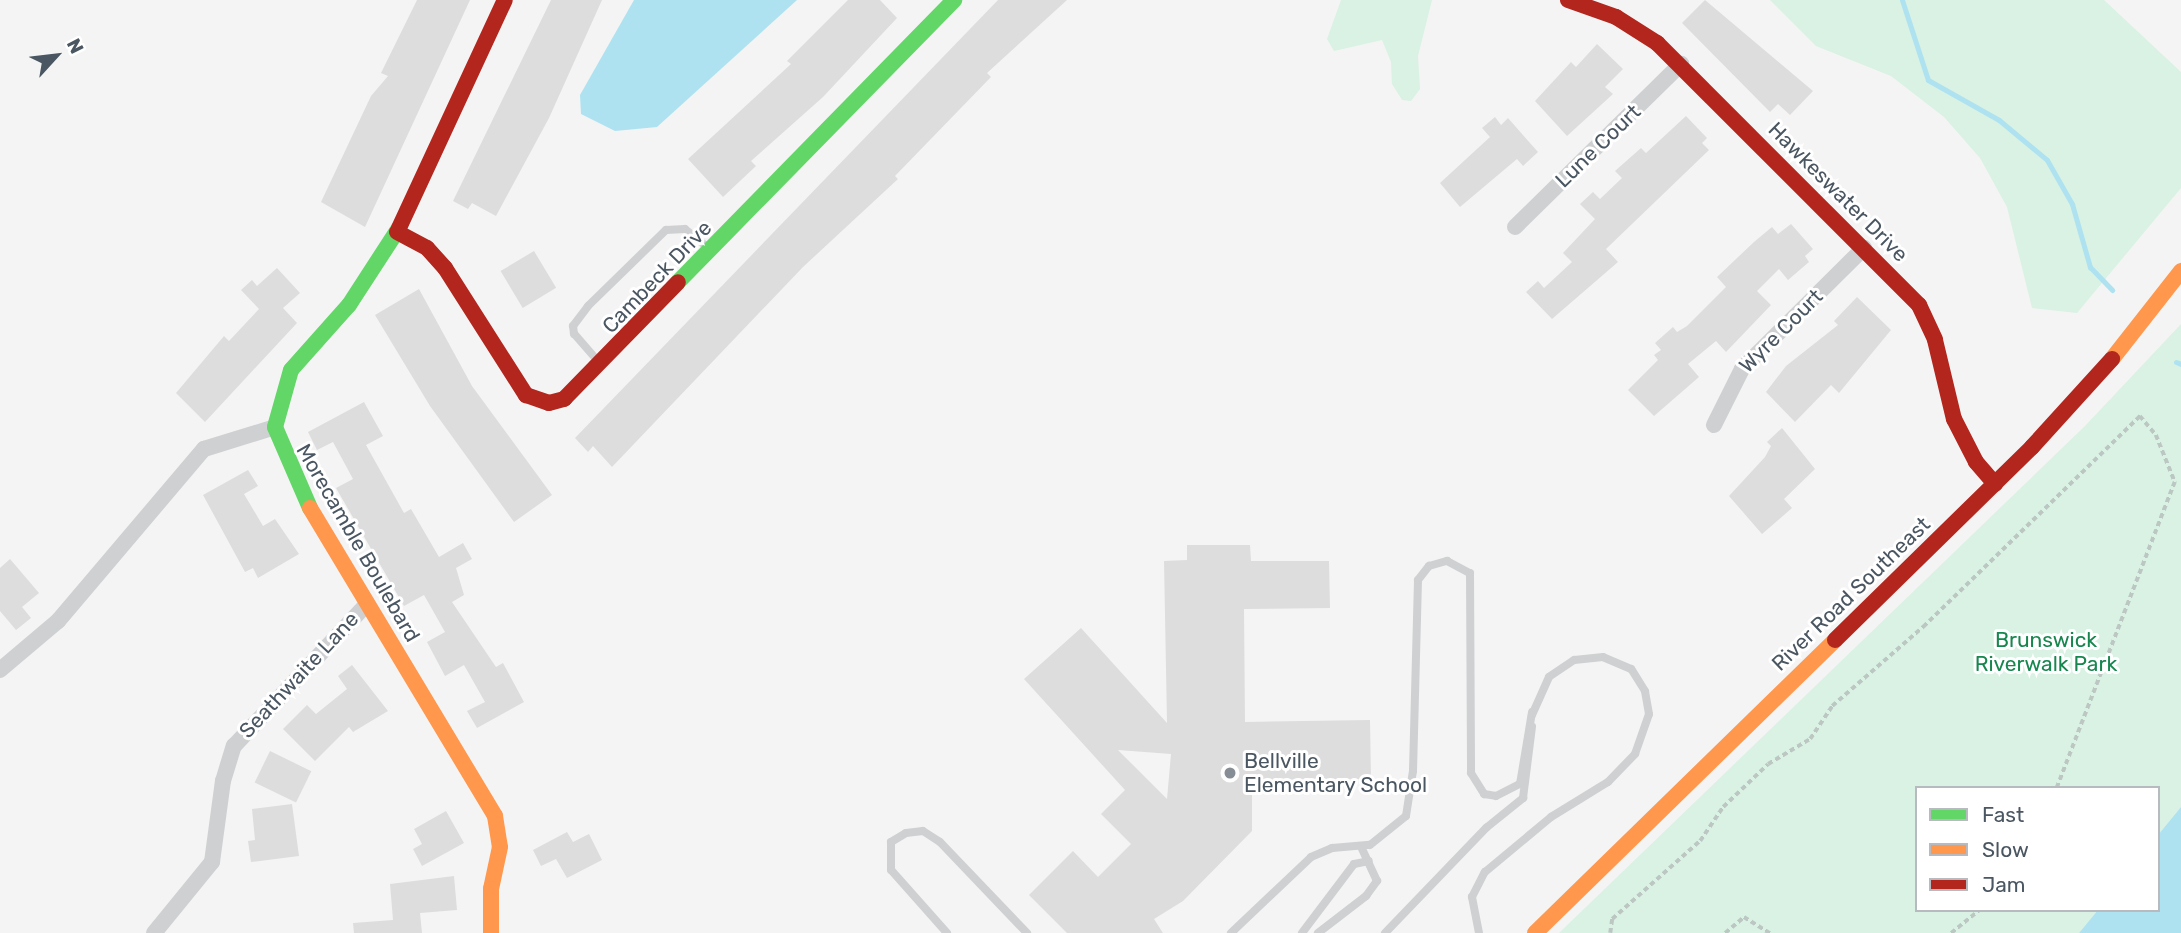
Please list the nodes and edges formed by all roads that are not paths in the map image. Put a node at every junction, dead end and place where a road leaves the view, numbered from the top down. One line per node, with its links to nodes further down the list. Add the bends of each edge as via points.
1 (505, 0): 6 (street, Morecamble Boulebard)
2 (954, 0): 8 (street, Cambeck Drive)
3 (1568, 0): 4 (street, Hawkeswater Drive, via 1635,26)
4 (1681, 64): 5 (street, Lune Court); 7 (street, Hawkeswater Drive)
5 (1515, 227)
6 (397, 232): 10 (street, Cambeck Drive, via 436,257 526,395 549,403 564,399); 12 (street, Morecamble Boulebard, via 349,305 291,370)
7 (1864, 248): 11 (street, Wyre Court, via 1742,369); 13 (street, Hawkeswater Drive, via 1928,320 1954,419 1976,462)
8 (710, 251): 10 (street, Cambeck Drive); 10 (lane, via 685,229 666,230 588,306 573,326 574,334)
9 (2181, 271): 13 (street, River Road Southeast, via 2137,331)
10 (602, 364)
11 (1714, 425)
12 (275, 427): 14 (street, Morecamble Boulebard, via 284,464); 15 (street, via 204,449 58,621)
13 (1995, 484): 28 (street, River Road Southeast)
14 (366, 604): 19 (street, Seathwaite Lane, via 234,746 223,781 212,862); 20 (street, Morecamble Boulebard, via 495,816 500,847 491,889)
15 (0, 670)
16 (1532, 712): 17 (lane, via 1520,784 1496,796 1484,793 1471,773 1470,573 1447,561 1429,566 1418,580 1409,807 1381,838); 26 (lane, via 1523,798 1486,828); 27 (lane, via 1549,677 1574,660 1603,657 1631,669 1645,691 1649,714 1635,754 1608,782 1551,817 1485,872 1472,897)
17 (1361, 846): 18 (lane); 23 (lane, via 1311,857)
18 (1369, 861): 24 (lane, via 1354,864); 25 (lane, via 1377,881 1366,897)
19 (154, 933)
20 (491, 933)
21 (947, 933): 22 (lane, via 903,889 891,870 891,842 906,833 923,831 940,842)
22 (1027, 933)
23 (1231, 933)
24 (1302, 933)
25 (1318, 933)
26 (1385, 933)
27 (1479, 933)
28 (1535, 933)

